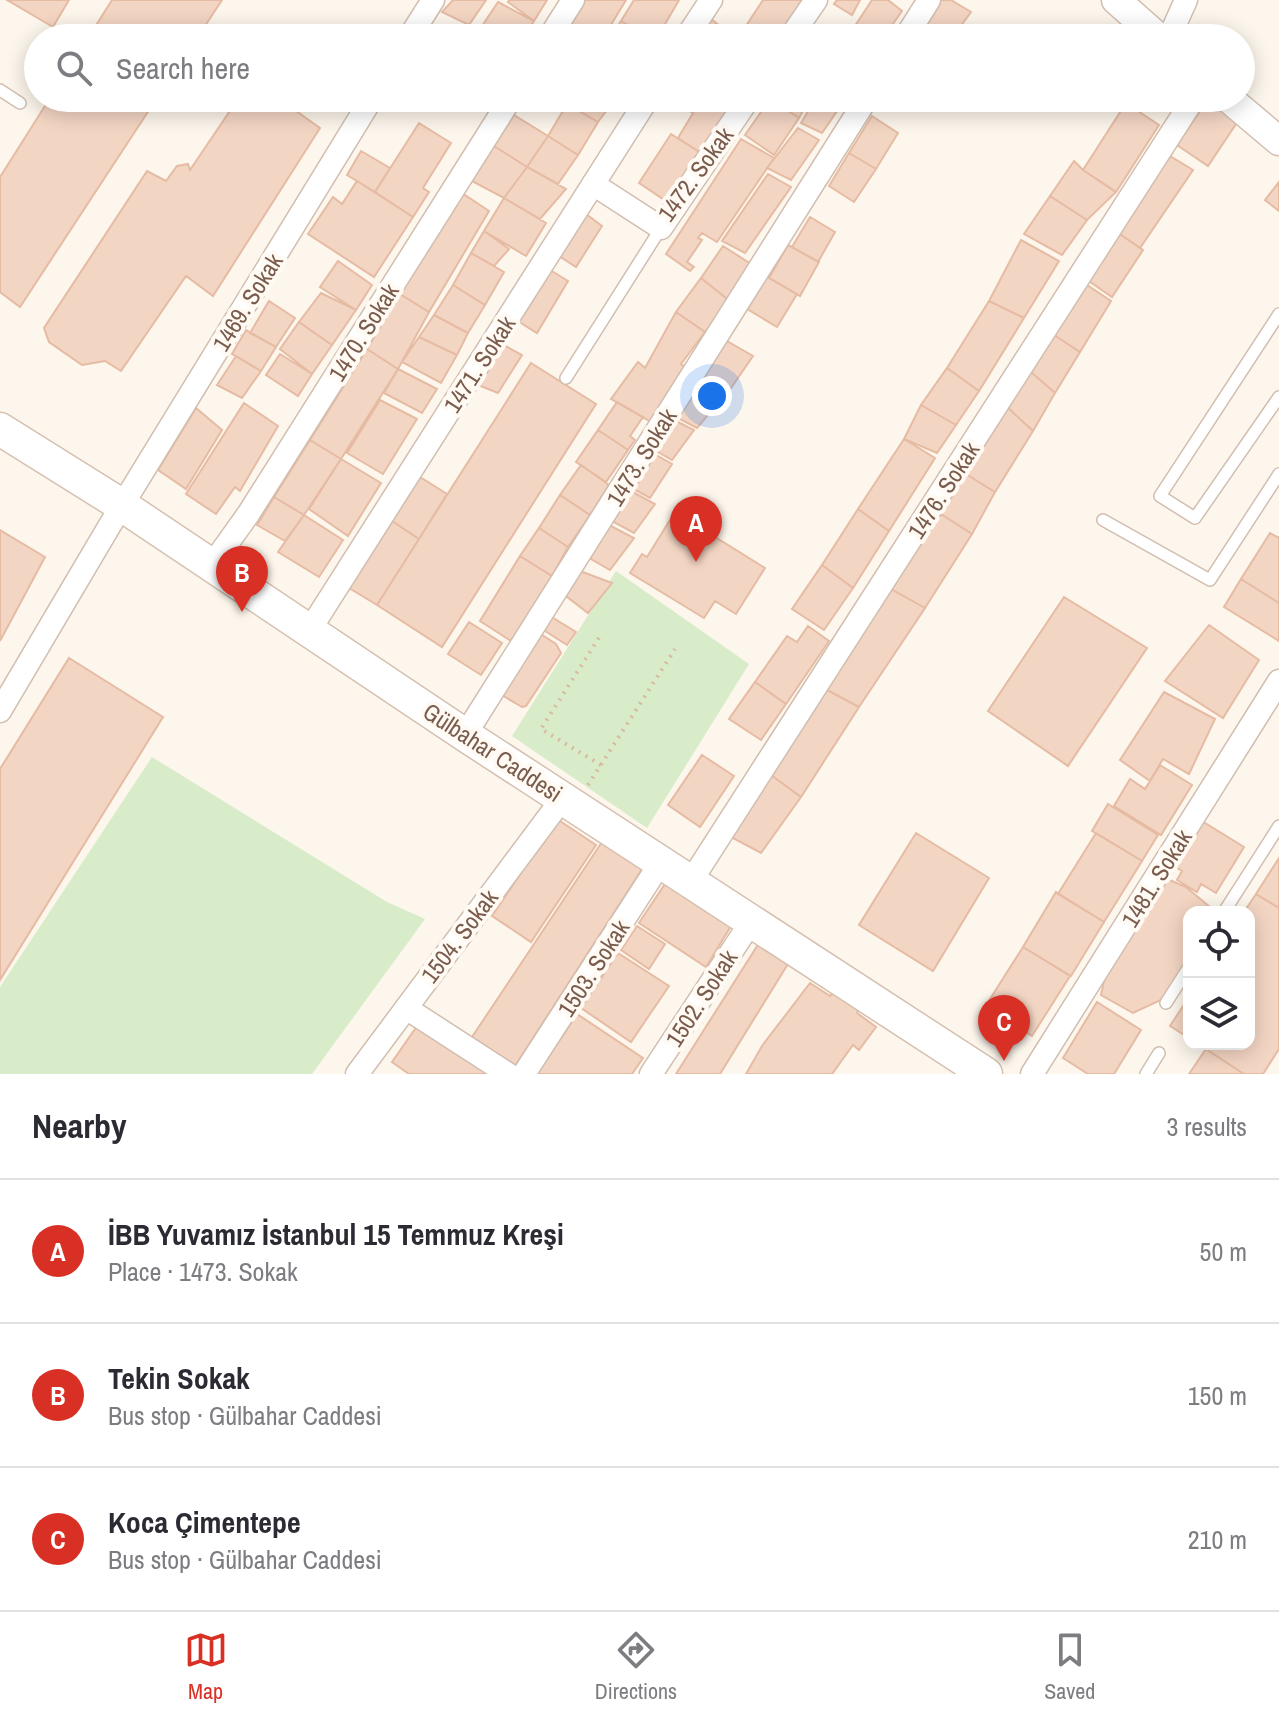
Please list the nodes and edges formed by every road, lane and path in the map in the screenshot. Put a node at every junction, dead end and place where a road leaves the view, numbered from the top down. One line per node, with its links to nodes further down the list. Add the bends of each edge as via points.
1 (433, 0): 8 (street)
2 (573, 0): 9 (street)
3 (711, 0): 10 (street)
4 (816, 0): 11 (street)
5 (929, 0): 12 (street)
6 (1116, 0): 13 (street)
7 (1186, 0): 14 (street)
8 (418, 24)
9 (558, 24)
10 (695, 24)
11 (800, 24)
12 (914, 24)
13 (1143, 24)
14 (1175, 24)
15 (0, 90): 16 (lane)
16 (20, 103)
17 (363, 112): 32 (street, 1469. Sokak)
18 (502, 112): 34 (street, 1470. Sokak)
19 (639, 112): 25 (street, 1471. Sokak)
20 (740, 112): 26 (street, 1472. Sokak)
21 (858, 112): 40 (street, 1473. Sokak)
22 (1185, 112): 45 (street, 1476. Sokak)
23 (1245, 112): 24 (street)
24 (1279, 141)
25 (593, 184): 26 (street, 1472. Sokak); 35 (street, 1471. Sokak)
26 (661, 228): 28 (lane)
27 (1279, 314): 29 (lane, via 1160,496 1195,518)
28 (566, 378)
29 (1279, 397)
30 (0, 429): 32 (main road, Gülbahar Caddesi)
31 (1279, 474): 33 (lane, via 1210,580)
32 (123, 506): 34 (main road, Gülbahar Caddesi); 39 (street, 1469. Sokak)
33 (1103, 520)
34 (212, 565): 35 (main road, Gülbahar Caddesi)
35 (309, 631): 40 (main road, Gülbahar Caddesi)
36 (602, 633): 41 (path, via 541,729)
37 (675, 649): 41 (path)
38 (1279, 681): 57 (street, 1481. Sokak)
39 (0, 711)
40 (465, 735): 42 (main road, Gülbahar Caddesi)
41 (601, 765): 42 (path)
42 (569, 802): 44 (main road, Gülbahar Caddesi); 50 (street, 1504. Sokak)
43 (1279, 826): 46 (lane)
44 (661, 862): 45 (main road, Gülbahar Caddesi); 54 (street, 1503. Sokak)
45 (691, 881): 47 (main road, Gülbahar Caddesi)
46 (1228, 906)
47 (751, 922): 55 (street, 1502. Sokak); 56 (main road, Gülbahar Caddesi)
48 (1183, 976): 49 (lane)
49 (1166, 1003)
50 (406, 1008): 52 (street, 1504. Sokak); 53 (street)
51 (1159, 1053): 58 (lane)
52 (357, 1074)
53 (508, 1074)
54 (524, 1074)
55 (651, 1074)
56 (986, 1074)
57 (1032, 1074)
58 (1146, 1074)

